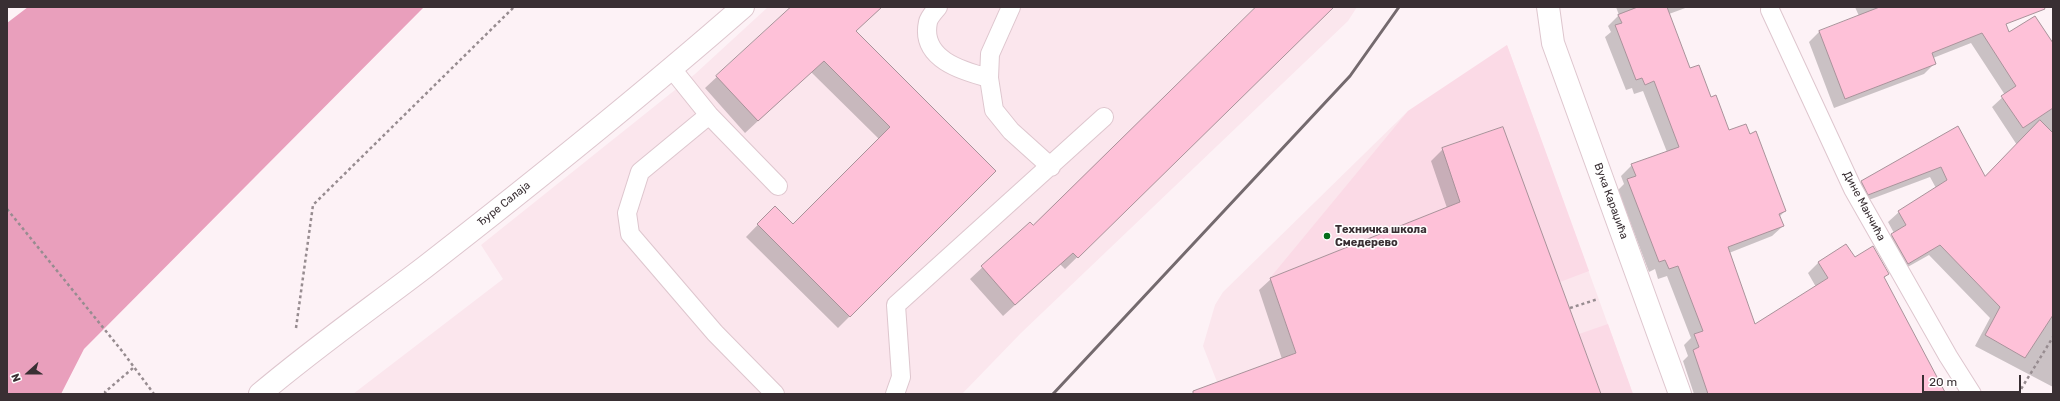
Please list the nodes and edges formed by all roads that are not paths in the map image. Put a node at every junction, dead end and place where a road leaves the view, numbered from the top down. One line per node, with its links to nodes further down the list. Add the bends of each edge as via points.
1 (743, 7): 6 (street, Ђуре Салаја)
2 (938, 7): 7 (lane, via 928,22 927,40 938,57 960,70)
3 (1011, 7): 7 (lane, via 990,54)
4 (1548, 7): 15 (street, Вука Караџића, via 1553,42)
5 (1770, 10): 16 (lane, Дине Манчића, via 1853,189)
6 (672, 69): 8 (lane); 12 (street, Ђуре Салаја, via 425,267)
7 (989, 78): 10 (lane, via 994,110 1011,130)
8 (709, 115): 11 (lane); 13 (lane, via 640,172 627,213 630,234 715,333)
9 (1104, 117): 10 (lane)
10 (1051, 167): 14 (lane, via 896,305 901,377)
11 (778, 186)
12 (260, 394)
13 (775, 394)
14 (895, 394)
15 (1680, 394)
16 (1972, 394)

